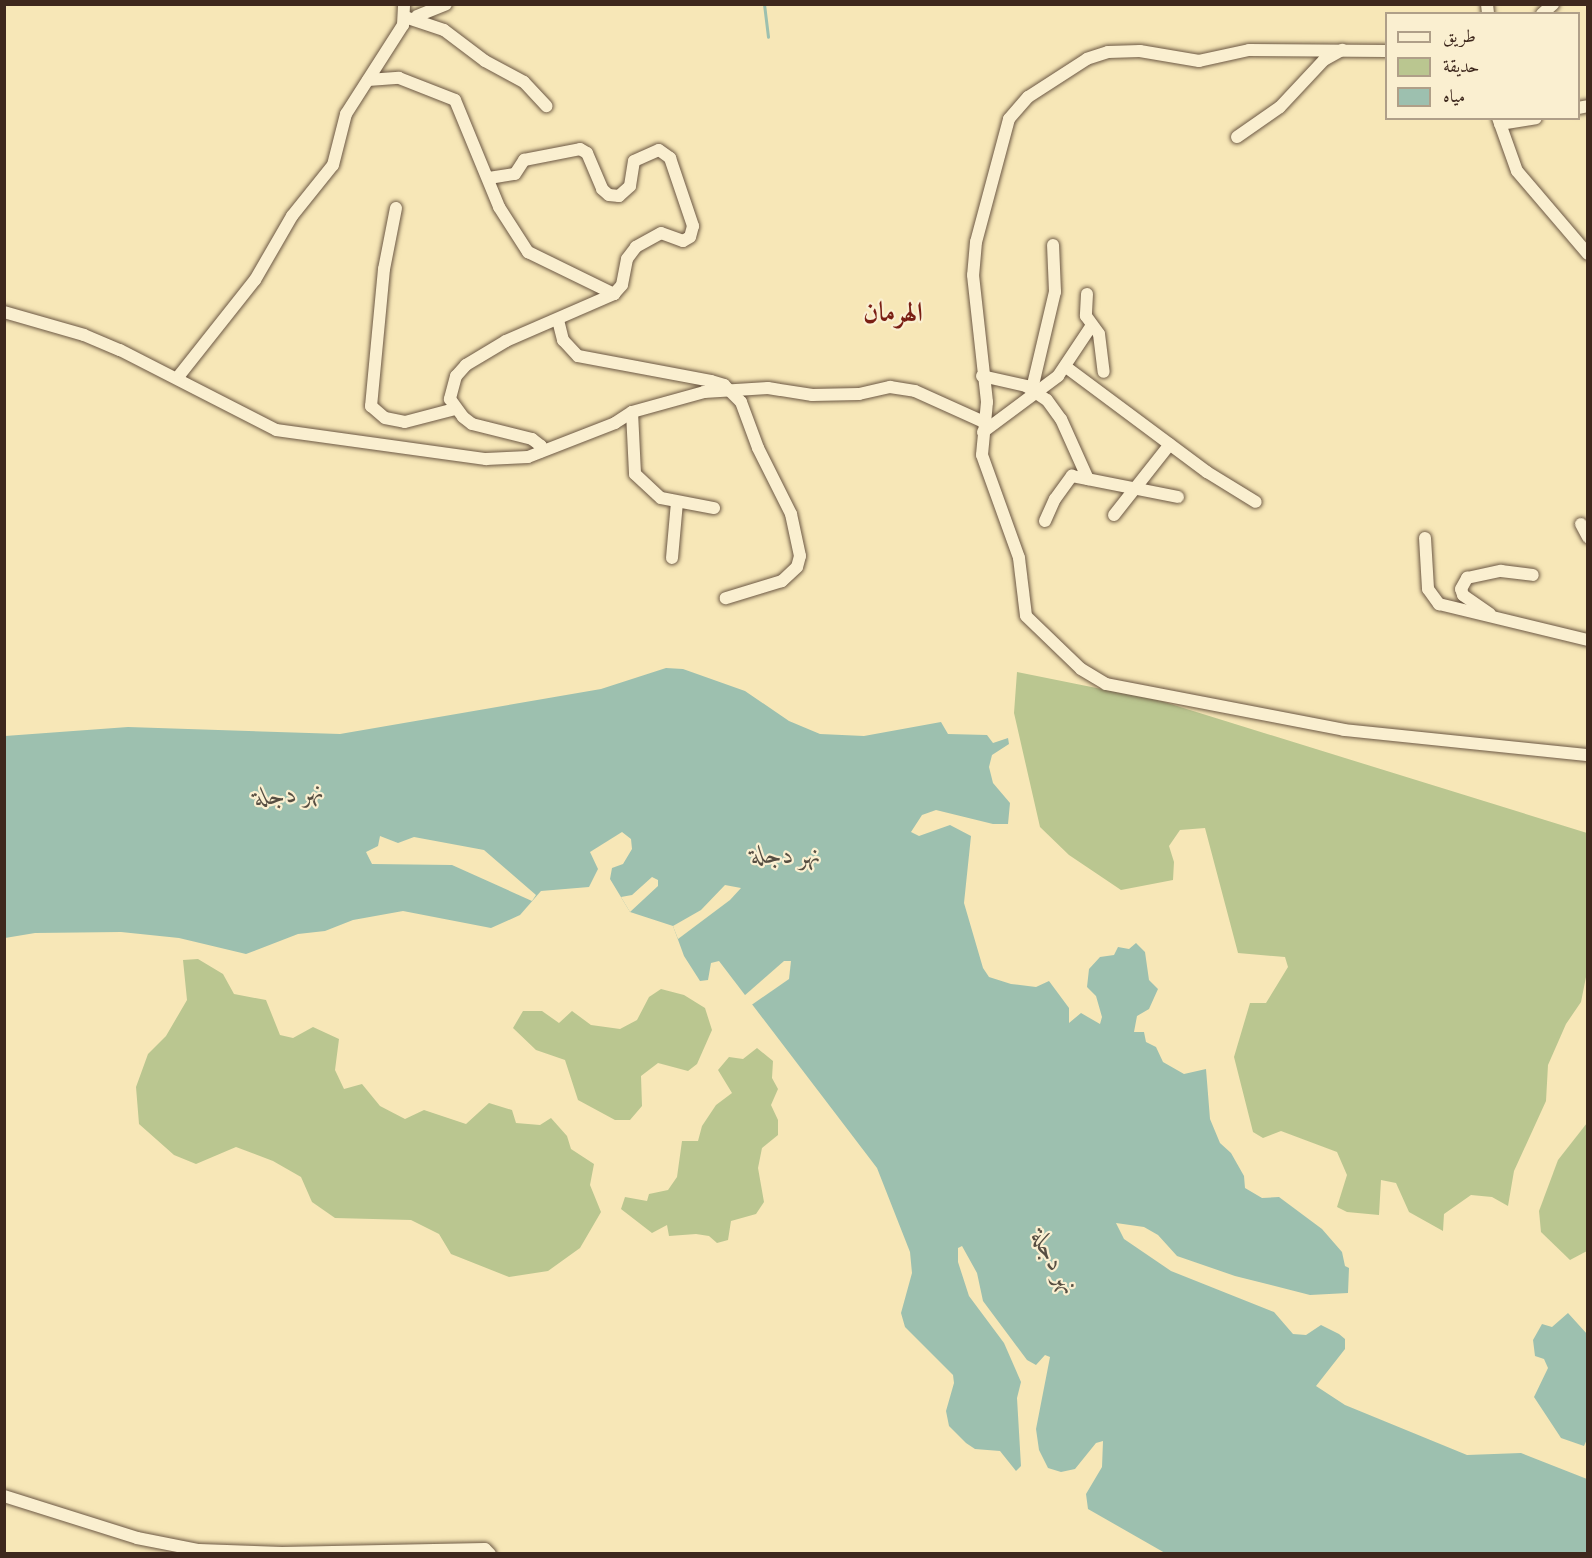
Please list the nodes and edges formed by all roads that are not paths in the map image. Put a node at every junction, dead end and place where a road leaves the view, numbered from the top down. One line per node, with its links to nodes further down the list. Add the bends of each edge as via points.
1 (429, 4): 3 (street)
2 (446, 4): 3 (street)
3 (410, 14): 6 (street); 7 (street, via 518,78)
4 (1346, 48): 5 (street); 9 (street, via 1324,60 1280,107); 22 (street, via 1250,50 1208,61 1140,51 1108,52 1087,59 1021,104 1001,137 992,195 975,252 973,275)
5 (1385, 51)
6 (368, 80): 10 (street, via 399,78 450,96 460,108); 23 (street, via 346,114 337,154 326,176 292,216 255,280)
7 (546, 106)
8 (1499, 121): 12 (street, via 1517,171)
9 (1237, 137)
10 (489, 178): 15 (street, via 505,219 528,252); 15 (street, via 515,174 524,160 580,149 587,153 602,189 619,196 630,186 637,158 659,150 667,154 693,226 692,234 679,242 661,234 636,247 627,259 622,285)
11 (396, 208): 26 (street, via 384,269 371,406 385,418 405,422)
12 (1584, 243): 14 (street)
13 (1053, 244): 24 (street, via 1055,292)
14 (1587, 254)
15 (614, 294): 18 (street)
16 (1087, 294): 19 (street, via 1086,316)
17 (4, 312): 23 (street, via 84,335)
18 (558, 320): 25 (street, via 570,351 584,359 702,379); 26 (street, via 506,341 466,365 451,388)
19 (1092, 325): 20 (street); 21 (street, via 1099,334)
20 (1066, 367): 24 (street); 29 (street)
21 (1104, 372)
22 (982, 376): 24 (street); 28 (street, via 987,402)
23 (178, 377): 30 (street, via 276,430 299,436 500,460)
24 (1035, 391): 28 (street); 31 (street, via 1061,419)
25 (733, 392): 27 (street, via 686,395); 28 (street, via 768,388 812,395 859,394 890,387 915,391); 44 (street, via 791,514 800,556 797,567 782,581)
26 (455, 409): 30 (street, via 472,424 537,442)
27 (632, 412): 30 (street); 34 (street, via 635,474 661,498)
28 (983, 427): 47 (street, via 984,464 1019,558 1026,616 1095,680 1344,730)
29 (1170, 444): 32 (street); 35 (street)
30 (540, 452)
31 (1088, 479): 32 (street); 38 (street, via 1069,477)
32 (1134, 491): 33 (street); 37 (street)
33 (1178, 497)
34 (677, 502): 36 (street); 42 (street)
35 (1256, 502)
36 (714, 508)
37 (1114, 515)
38 (1045, 521)
39 (1581, 524): 40 (street)
40 (1587, 537)
41 (1425, 538): 45 (street, via 1426,582 1434,600)
42 (672, 558)
43 (1533, 575): 45 (street, via 1501,571 1467,578 1461,589 1463,595)
44 (726, 598)
45 (1494, 617): 46 (street)
46 (1587, 640)
47 (1587, 755)
48 (4, 1496): 49 (street, via 137,1538 199,1550 485,1550)
49 (490, 1554)

